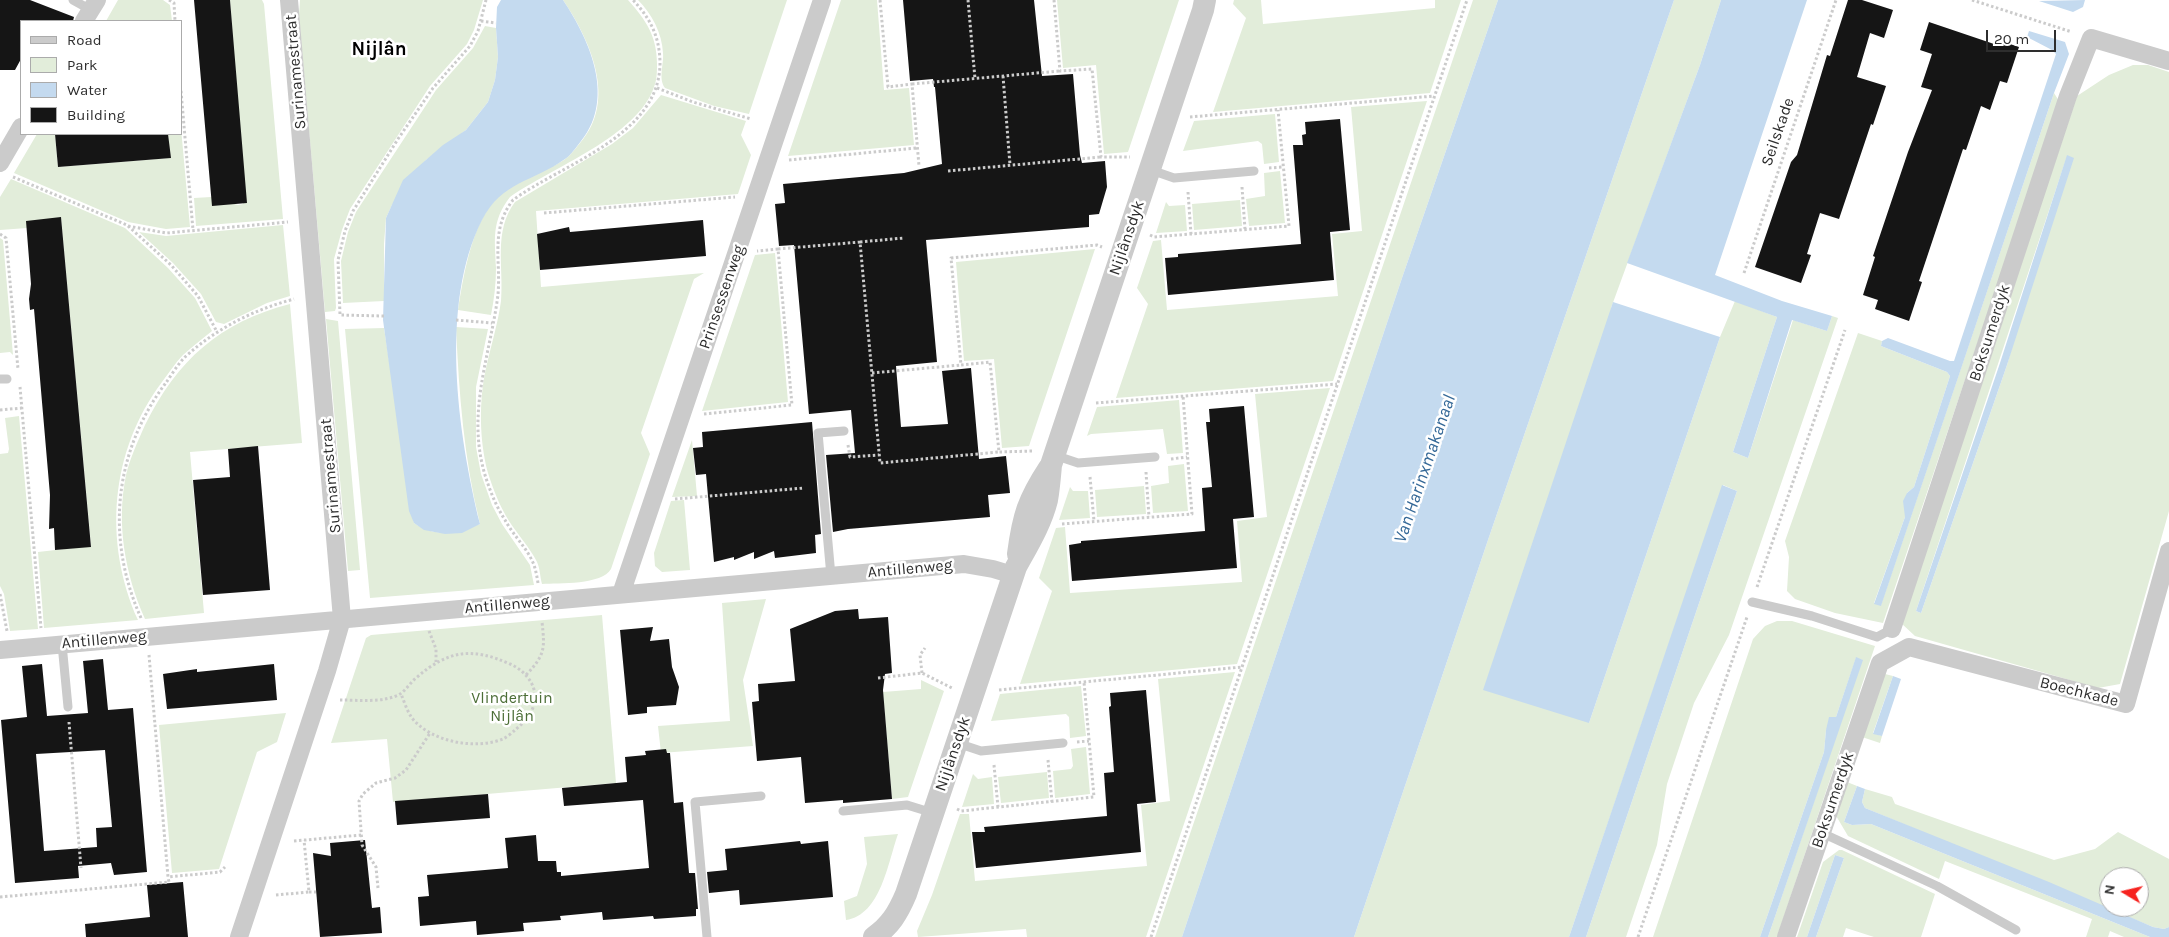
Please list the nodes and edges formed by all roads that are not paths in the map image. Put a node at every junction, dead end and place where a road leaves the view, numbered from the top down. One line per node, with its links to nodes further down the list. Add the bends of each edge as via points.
1 (73, 0): 5 (lane)
2 (289, 0): 19 (street, Surinamestraat)
3 (822, 0): 17 (street, Prinsessenweg)
4 (1206, 3): 8 (street, Nijlânsdyk)
5 (91, 10)
6 (2169, 61): 20 (street, Boksumerdyk, via 2091,38 2068,96)
7 (20, 129): 9 (street)
8 (1141, 164): 10 (lane, via 1174,178); 12 (street, Nijlânsdyk)
9 (3, 168)
10 (1254, 171)
11 (844, 431): 16 (lane, via 818,433)
12 (1046, 457): 13 (lane, via 1078,463); 15 (street, Nijlânsdyk, via 1044,507 1036,530)
13 (1155, 457)
14 (2169, 551): 23 (street, Boechkade, via 2126,704 1909,648)
15 (1014, 571): 16 (street, Antillenweg, via 964,564); 25 (street, Nijlânsdyk)
16 (830, 576): 17 (street, Antillenweg)
17 (621, 594): 19 (street, Antillenweg)
18 (1752, 602): 20 (lane, via 1812,616 1877,637)
19 (342, 619): 21 (street, Antillenweg); 33 (street, Surinamestraat)
20 (1892, 629)
21 (62, 644): 22 (street, Antillenweg); 24 (lane)
22 (5, 649)
23 (1880, 663): 30 (street, Boksumerdyk)
24 (68, 707)
25 (957, 743): 26 (lane, via 981,751); 29 (street, Nijlânsdyk)
26 (1063, 744)
27 (761, 796): 34 (lane, via 696,802)
28 (843, 811): 29 (lane, via 908,805)
29 (933, 814): 32 (street, Nijlânsdyk, via 900,909)
30 (1822, 832): 31 (lane, via 1937,886); 35 (street, Boksumerdyk)
31 (2016, 930)
32 (882, 935)
33 (240, 937)
34 (707, 937)
35 (1786, 937)

